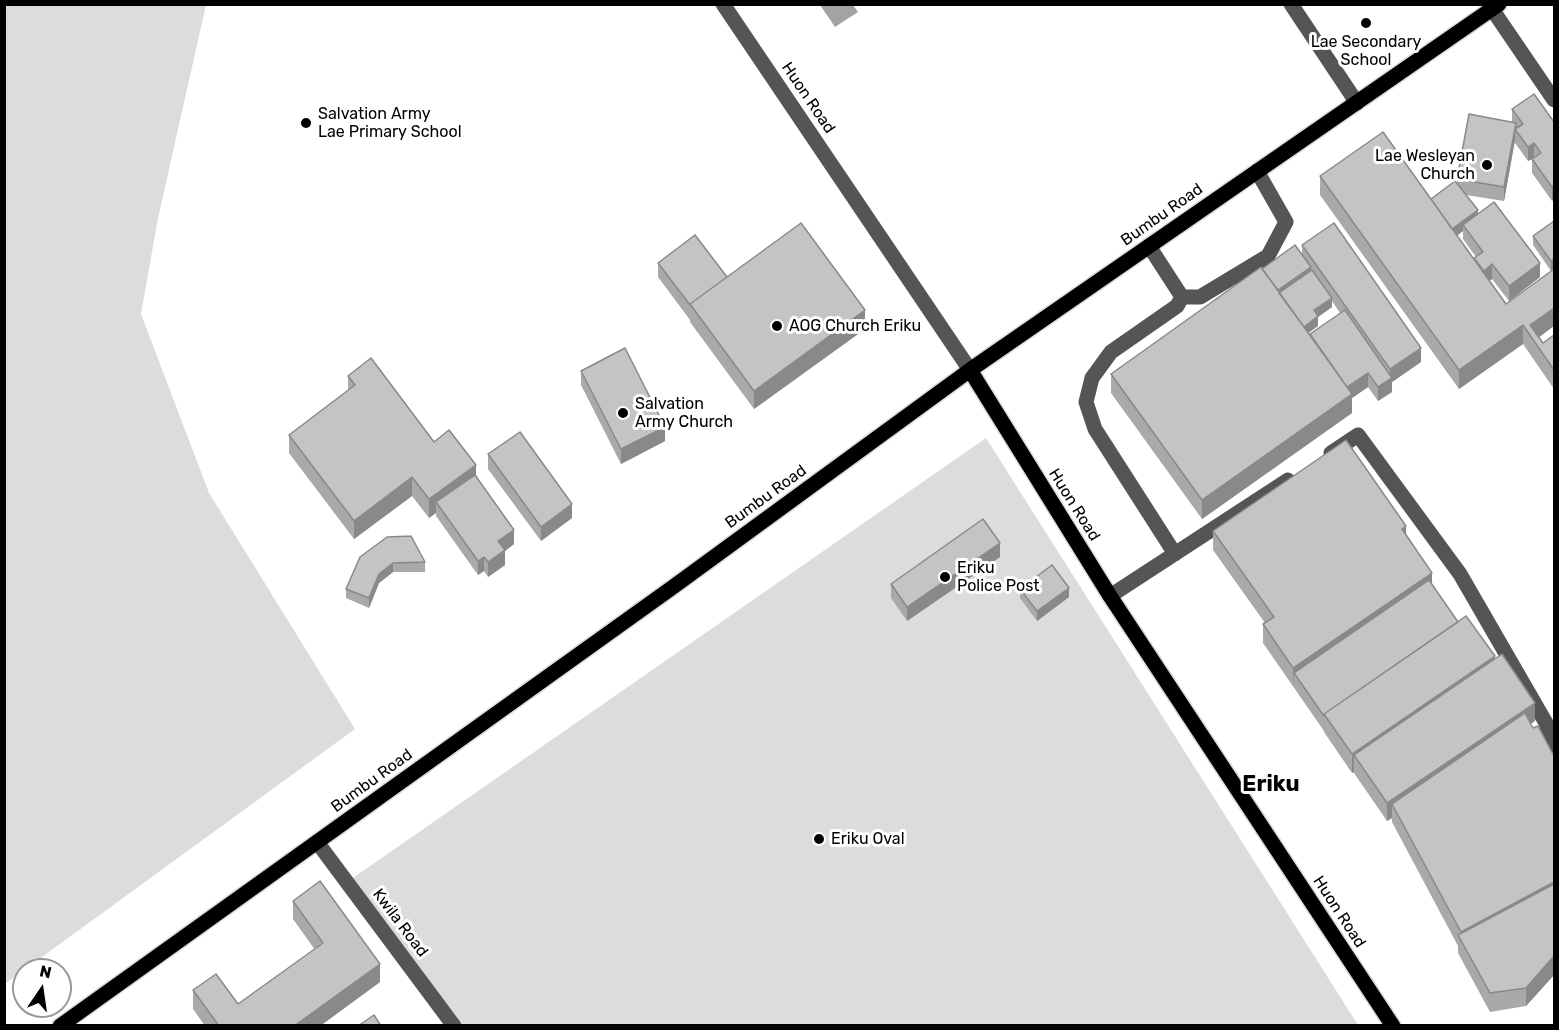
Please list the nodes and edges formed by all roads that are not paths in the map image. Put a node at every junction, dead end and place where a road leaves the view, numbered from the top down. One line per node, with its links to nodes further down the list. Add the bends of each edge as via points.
1 (723, 4): 9 (street, Huon Road)
2 (1291, 4): 5 (street)
3 (1495, 7): 4 (street); 5 (main road, Bumbu Road)
4 (1554, 99)
5 (1358, 103): 6 (main road, Bumbu Road)
6 (1257, 171): 7 (main road, Bumbu Road); 8 (street, via 1286,222 1268,256 1200,297)
7 (1149, 246): 8 (street); 9 (main road, Bumbu Road)
8 (1182, 297): 12 (street, via 1177,306 1111,352 1092,378 1086,402 1095,429)
9 (970, 370): 13 (main road, Huon Road); 15 (main road, Bumbu Road)
10 (1319, 460): 14 (street, via 1358,435 1460,574 1546,723)
11 (1300, 473): 12 (street)
12 (1175, 554): 13 (street)
13 (1110, 596): 18 (main road, Huon Road)
14 (1554, 748)
15 (317, 842): 16 (main road, Bumbu Road); 17 (street, Kwila Road)
16 (60, 1026)
17 (454, 1026)
18 (1393, 1026)

